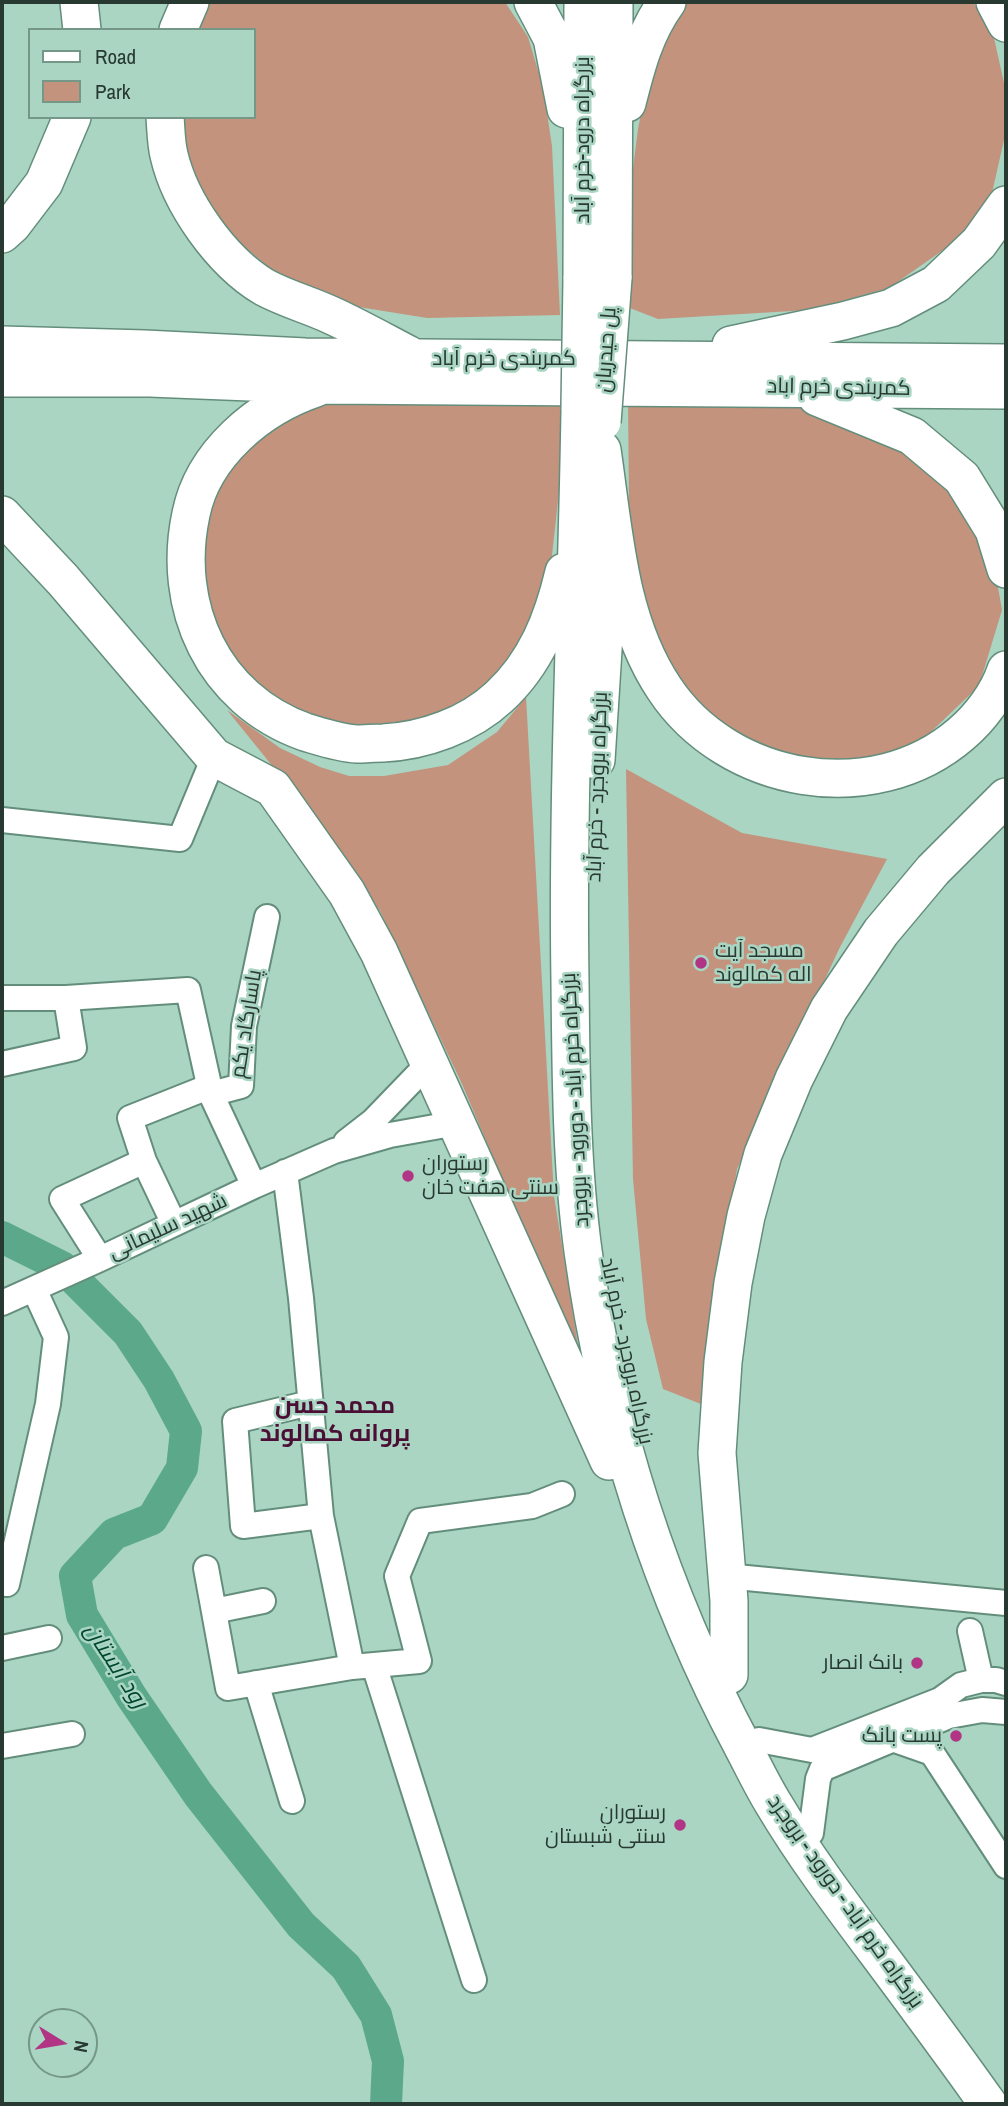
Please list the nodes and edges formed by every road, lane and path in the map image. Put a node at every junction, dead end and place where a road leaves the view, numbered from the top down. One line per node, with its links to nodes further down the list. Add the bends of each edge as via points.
1 (79, 2): 9 (highway)
2 (190, 2): 10 (highway)
3 (533, 2): 15 (highway, via 552,38)
4 (583, 2): 15 (highway, بزرگراه درود-خرم آباد)
5 (614, 2): 15 (highway, بزرگراه درود-خرم آباد)
6 (667, 2): 15 (highway, via 638,58)
7 (995, 2): 8 (highway)
8 (1006, 23)
9 (82, 28)
10 (179, 28)
11 (71, 119): 14 (highway, via 44,183)
12 (165, 119): 17 (highway, via 169,154 180,186 217,246 236,266 290,300 331,315)
13 (1006, 205): 19 (highway, via 979,243 936,284 891,308)
14 (2, 234)
15 (597, 260): 23 (highway, پل حیدریان, bridge)
16 (2, 345): 17 (highway, کمربندی خرم آباد)
17 (417, 359): 19 (highway, کمربندی خرم آباد)
18 (1006, 363): 19 (highway, کمربندی خرم آباد)
19 (670, 372): 21 (highway, کمربندی خرم آباد); 22 (highway, کمربندی خرم اباد); 25 (highway, via 794,388 912,436 962,478 994,530)
20 (2, 378): 21 (highway, کمربندی خرم آباد)
21 (324, 385): 23 (highway, via 275,406 241,430 212,463 194,498 186,538 186,582 195,622 212,659 233,685 288,726 356,744 436,734 499,697 526,667 556,604)
22 (1006, 390)
23 (591, 429): 26 (highway, via 633,628 664,690 706,736 746,759 786,773 822,779 864,777 911,766 944,748 975,722); 54 (highway, بزرگراه خرم آباد - دورود - بروجرد, via 569,903 575,1170 591,1300 618,1429); 59 (highway, بزرگراه بروجرد - خرم آباد, via 604,634 596,775 593,1065 603,1252 641,1433 708,1628)
24 (2, 515): 27 (highway)
25 (1006, 569)
26 (1006, 670)
27 (214, 757): 29 (street, via 180,839); 33 (highway, via 274,788 311,840 379,952)
28 (1006, 797): 49 (highway, via 933,870 881,932 829,1009 763,1154 746,1216 723,1362 717,1453)
29 (2, 820)
30 (267, 916): 35 (street, پاسارگاد یکم, via 244,1026 241,1086)
31 (2, 998): 32 (street)
32 (65, 998): 34 (street, via 74,1048); 35 (street, via 188,990)
33 (429, 1063): 36 (highway); 37 (street, شهید سلیمانی, via 373,1121)
34 (2, 1064)
35 (209, 1090): 38 (street, via 130,1118); 40 (street, پاسارگاد یکم)
36 (457, 1123): 37 (street, شهید سلیمانی); 54 (highway)
37 (334, 1151): 39 (street, شهید سلیمانی)
38 (144, 1161): 41 (street); 42 (street, via 62,1199)
39 (285, 1172): 40 (street, شهید سلیمانی); 45 (street)
40 (254, 1186): 41 (street, شهید سلیمانی)
41 (174, 1224): 42 (street, شهید سلیمانی)
42 (100, 1259): 43 (street, شهید سلیمانی)
43 (35, 1289): 44 (street, شهید سلیمانی); 50 (street, via 56,1337 48,1404)
44 (2, 1303)
45 (310, 1403): 47 (street); 47 (street, via 235,1421 243,1526)
46 (562, 1494): 58 (street, via 532,1506 420,1521 397,1576 419,1661)
47 (320, 1516): 58 (street)
48 (206, 1568): 53 (street)
49 (726, 1576): 52 (street); 59 (highway)
50 (7, 1584)
51 (263, 1601): 53 (street)
52 (1006, 1604)
53 (214, 1611): 61 (street, via 228,1688)
54 (686, 1630): 73 (highway, بزرگراه خرم آباد - دورود - بروجرد, via 773,1802 831,1891)
55 (970, 1631): 60 (street)
56 (49, 1638): 57 (street)
57 (2, 1648)
58 (363, 1666): 61 (street); 71 (street)
59 (729, 1675): 66 (highway, بزرگراه بروجرد - خرم آباد)
60 (981, 1680): 62 (street); 66 (street, via 812,1749)
61 (256, 1683): 68 (street)
62 (1006, 1683)
63 (1006, 1712): 65 (street, via 982,1710 949,1716)
64 (72, 1734): 67 (street)
65 (892, 1739): 69 (street, via 822,1769); 70 (street, via 932,1753)
66 (759, 1740): 69 (highway, بزرگراه بروجرد - خرم آباد)
67 (2, 1746)
68 (292, 1801)
69 (811, 1833): 72 (highway, بزرگراه بروجرد - خرم آباد, via 855,1905)
70 (1006, 1866)
71 (474, 1980)
72 (1006, 2098)
73 (988, 2104)

